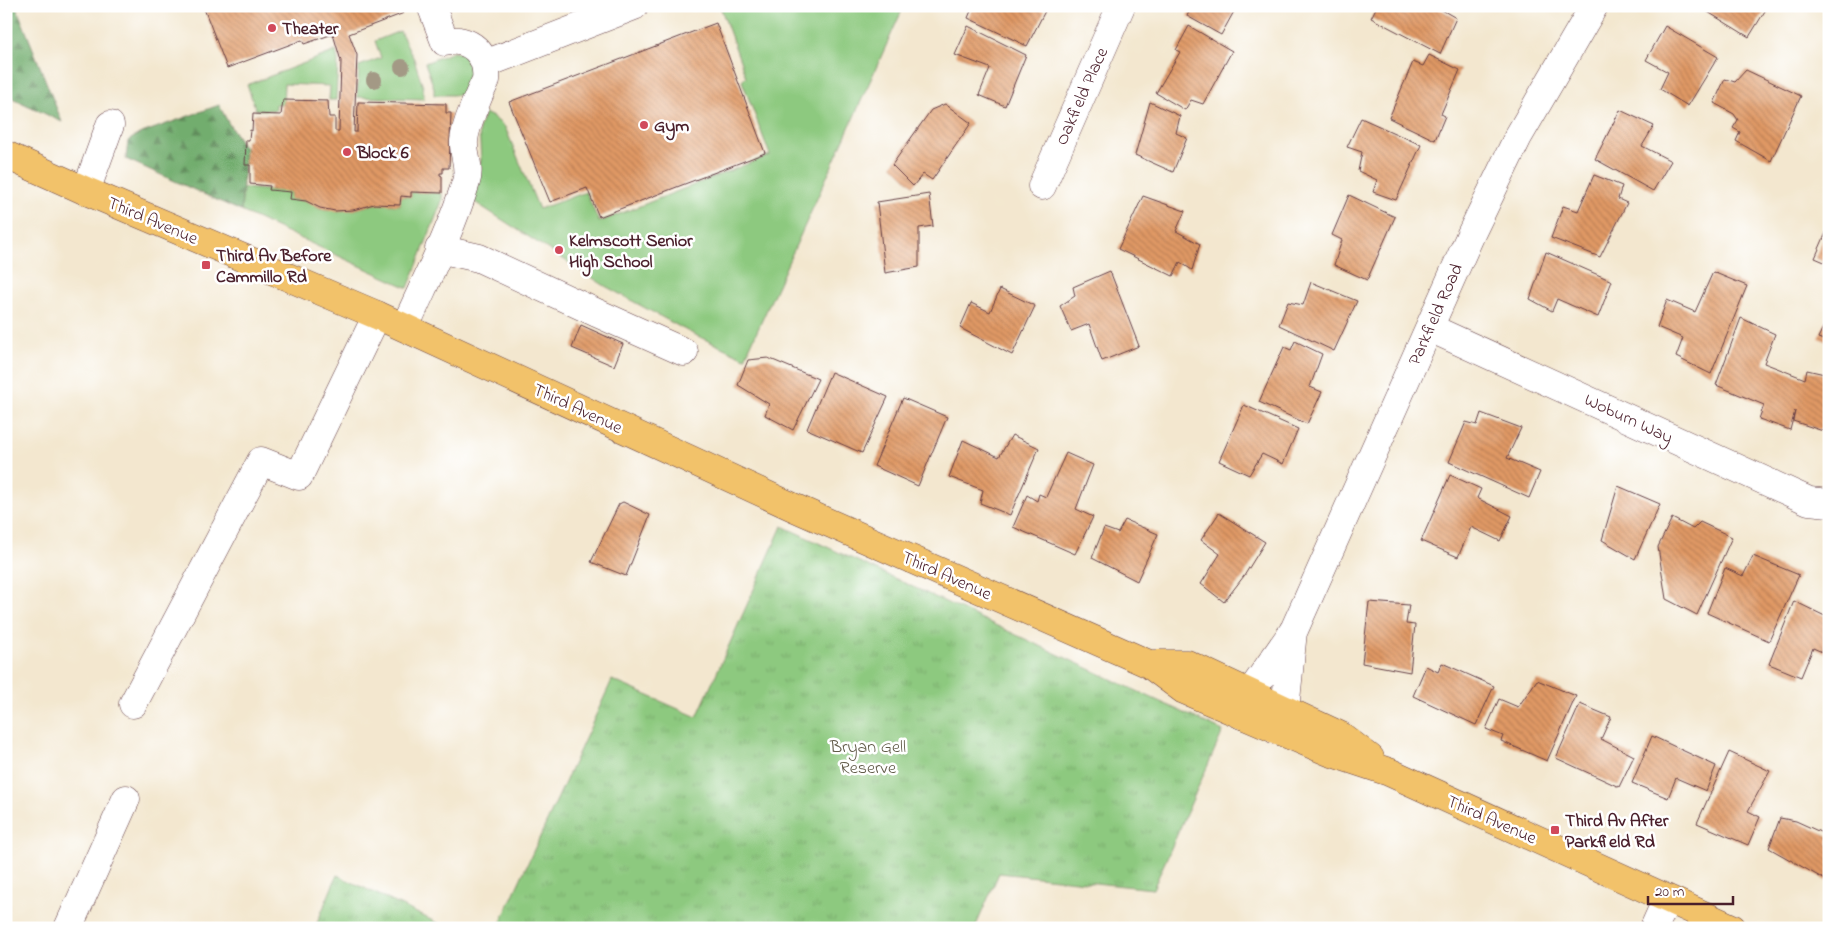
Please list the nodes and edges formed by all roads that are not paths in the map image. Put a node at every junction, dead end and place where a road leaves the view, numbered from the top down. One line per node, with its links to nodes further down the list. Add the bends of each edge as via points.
1 (634, 6): 5 (street)
2 (1121, 6): 8 (street, Oakfield Place)
3 (432, 8): 5 (street, via 445,42 454,40 469,44 476,48)
4 (1584, 9): 13 (street, Parkfield Road, via 1471,234)
5 (485, 64): 10 (street, via 486,80 465,134 468,174)
6 (110, 125): 9 (street)
7 (6, 155): 9 (main road, Third Avenue)
8 (1042, 186)
9 (86, 191): 11 (main road, Third Avenue)
10 (439, 250): 12 (street); 14 (street, via 479,258)
11 (377, 315): 12 (main road, Third Avenue); 17 (street, via 299,476 260,461)
12 (405, 327): 18 (main road, Third Avenue, via 793,507 1149,664 1187,664)
13 (1430, 328): 15 (street, Woburn Way, via 1809,501); 16 (street, Parkfield Road)
14 (684, 352)
15 (1829, 503)
16 (1294, 630): 18 (street, Parkfield Road); 19 (street, Parkfield Road)
17 (133, 704)
18 (1246, 704): 19 (main road, Third Avenue)
19 (1281, 720): 21 (main road, Third Avenue, via 1341,736 1389,772)
20 (126, 799): 22 (street)
21 (1667, 899): 23 (street); 24 (main road, Third Avenue)
22 (68, 928)
23 (1654, 928)
24 (1732, 928)

